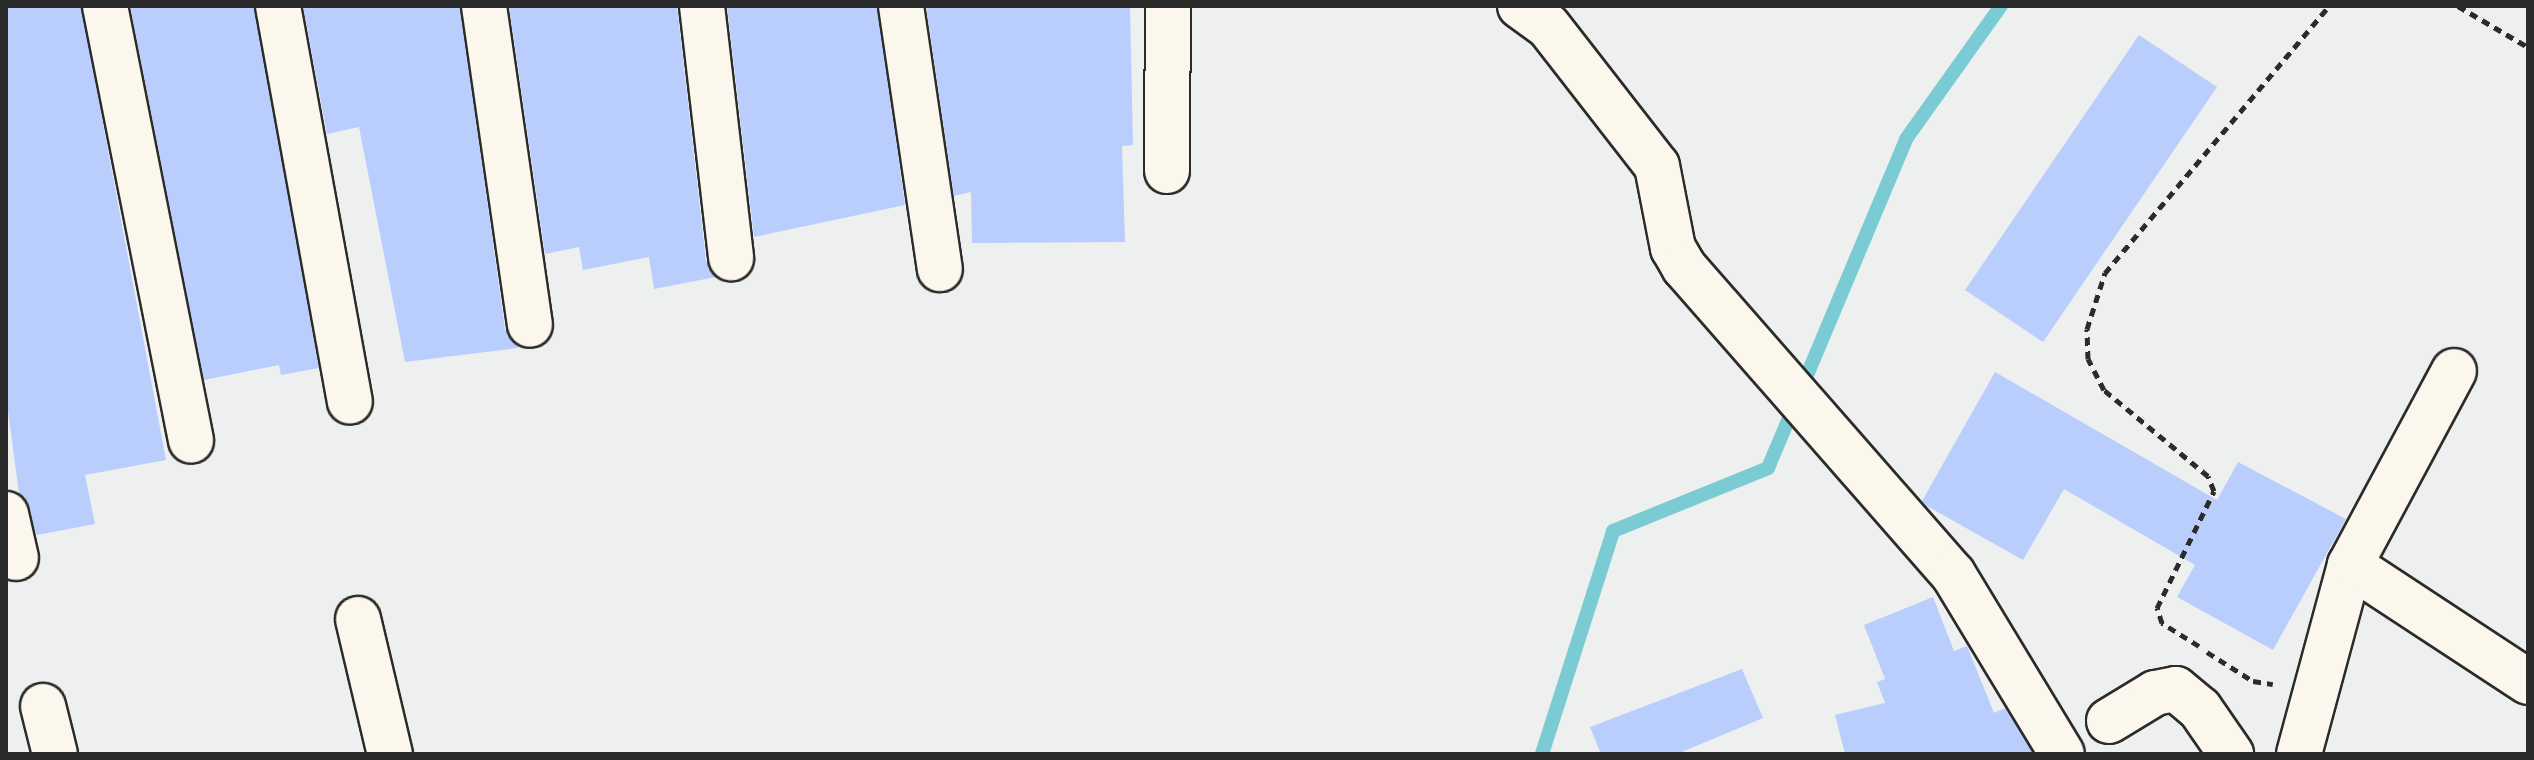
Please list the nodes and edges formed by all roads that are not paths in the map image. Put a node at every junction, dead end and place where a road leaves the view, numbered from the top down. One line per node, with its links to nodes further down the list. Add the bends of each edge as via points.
1 (105, 6): 14 (street)
2 (278, 6): 13 (street)
3 (484, 6): 11 (street)
4 (702, 6): 9 (street)
5 (901, 6): 10 (street)
6 (1168, 6): 8 (street)
7 (1520, 6): 24 (street, via 1548,26 1657,166 1673,248 1953,574)
8 (1167, 171)
9 (731, 258)
10 (940, 269)
11 (530, 325)
12 (2454, 371): 17 (street)
13 (350, 401)
14 (191, 441)
15 (6, 514): 16 (street)
16 (16, 558)
17 (2350, 565): 19 (street); 26 (street)
18 (358, 619): 23 (street)
19 (2528, 682)
20 (43, 706): 22 (street)
21 (2109, 721): 25 (street, via 2176,689)
22 (55, 754)
23 (390, 754)
24 (2062, 754)
25 (2231, 754)
26 (2299, 754)

